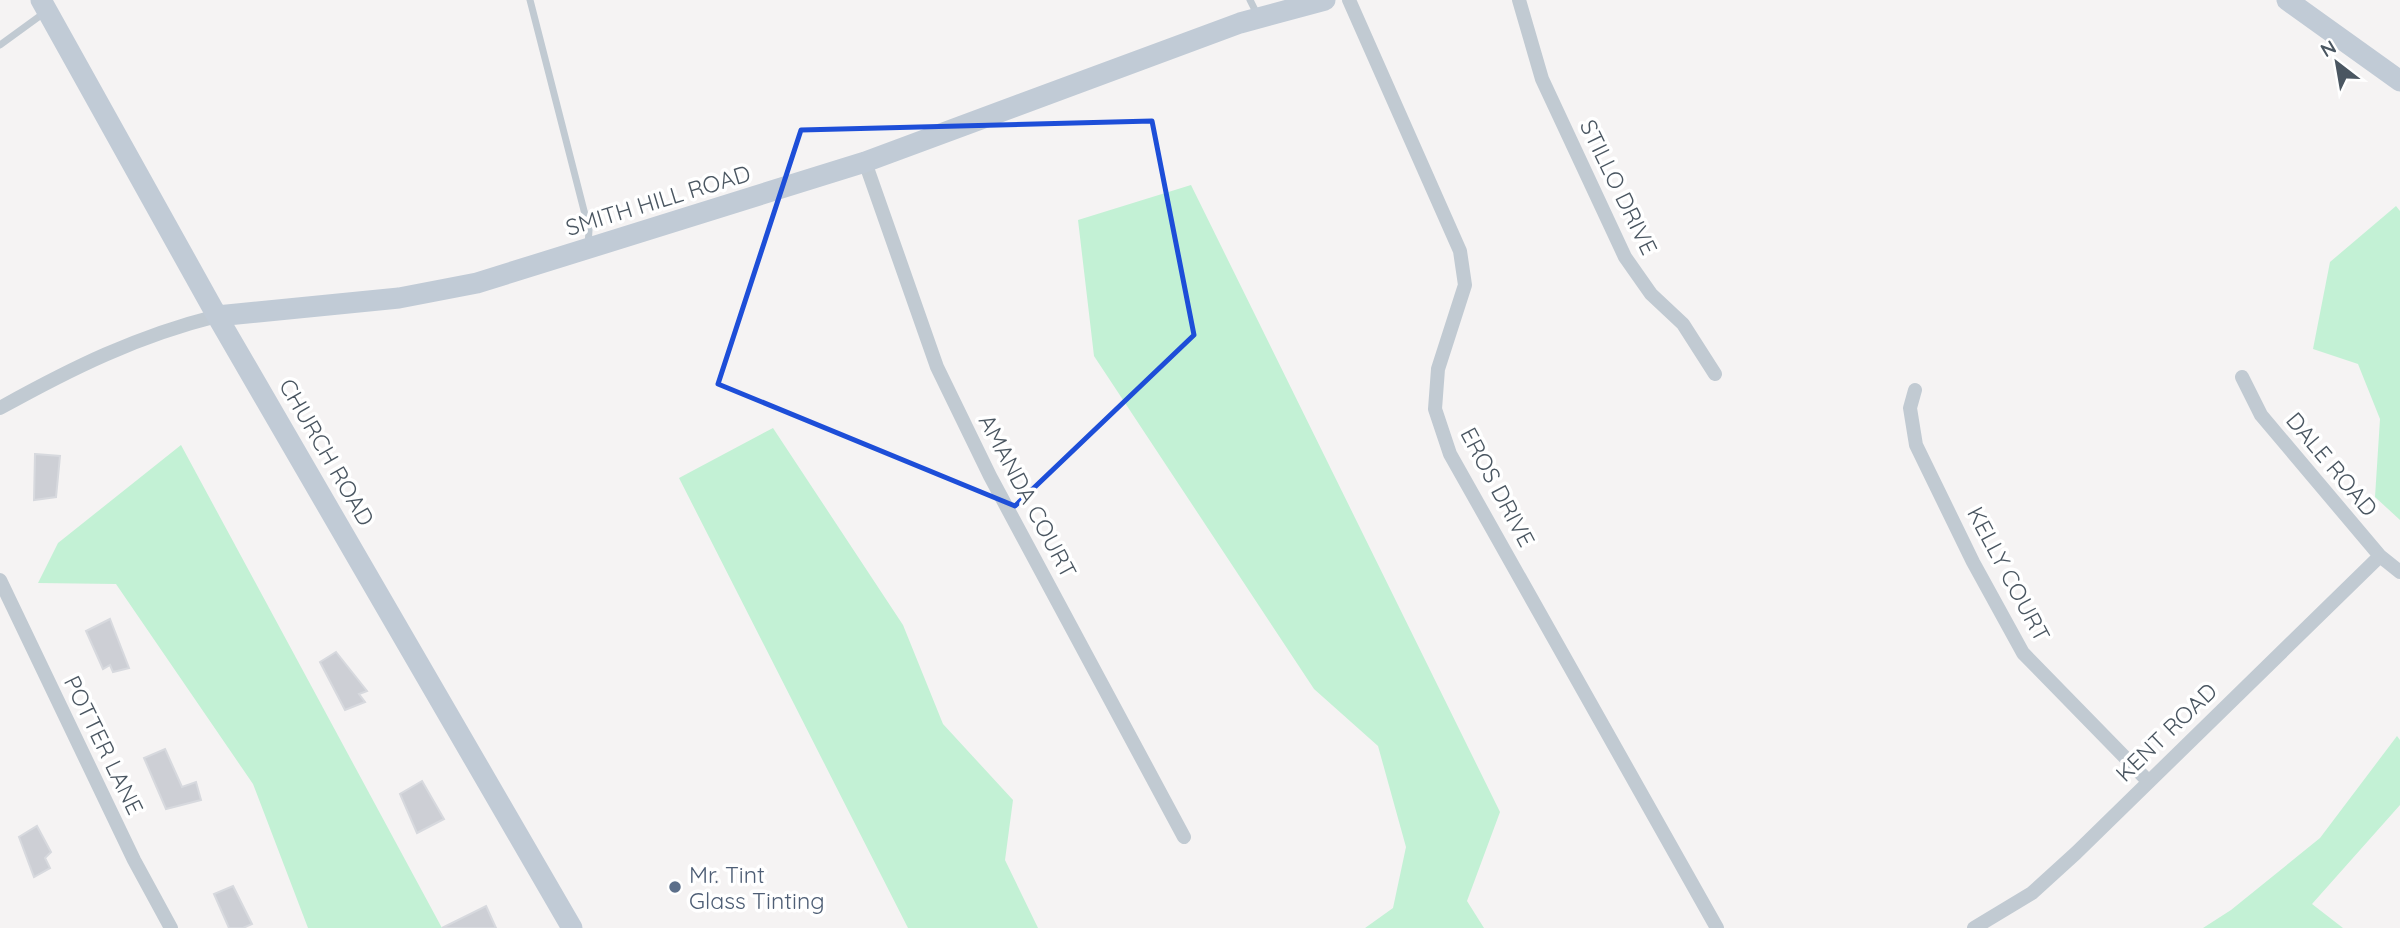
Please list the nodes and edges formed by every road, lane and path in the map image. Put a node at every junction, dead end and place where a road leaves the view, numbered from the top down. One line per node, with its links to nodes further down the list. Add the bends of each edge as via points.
1 (530, 0): 11 (lane, via 589,230)
2 (1325, 0): 7 (street, SMITH HILL ROAD)
3 (1349, 0): 24 (street, EROS DRIVE, via 1460,251 1465,285 1438,369 1435,409 1450,454)
4 (1520, 0): 13 (street, STILLO DRIVE, via 1542,79 1625,257 1651,294 1683,324)
5 (2287, 0): 9 (street)
6 (44, 5): 8 (lane); 12 (street, CHURCH ROAD)
7 (1254, 9): 10 (street, SMITH HILL ROAD)
8 (0, 45)
9 (2400, 81)
10 (865, 162): 11 (street, SMITH HILL ROAD); 21 (street, AMANDA COURT, via 937,367 990,476)
11 (587, 250): 12 (street, SMITH HILL ROAD, via 477,283 399,298)
12 (217, 316): 16 (street, SMITH HILL ROAD, via 164,330 81,363); 23 (street, CHURCH ROAD)
13 (1715, 374)
14 (2242, 377): 17 (street, DALE ROAD, via 2261,415)
15 (1915, 390): 20 (street, KELLY COURT, via 1910,408 1916,445 2023,653)
16 (0, 408)
17 (2380, 556): 18 (street, DALE ROAD); 20 (street, KENT ROAD)
18 (2400, 572)
19 (0, 580): 22 (street, POTTER LANE)
20 (2148, 781): 25 (street, KENT ROAD, via 2032,893)
21 (1184, 837)
22 (171, 928)
23 (572, 928)
24 (1717, 928)
25 (1974, 928)

